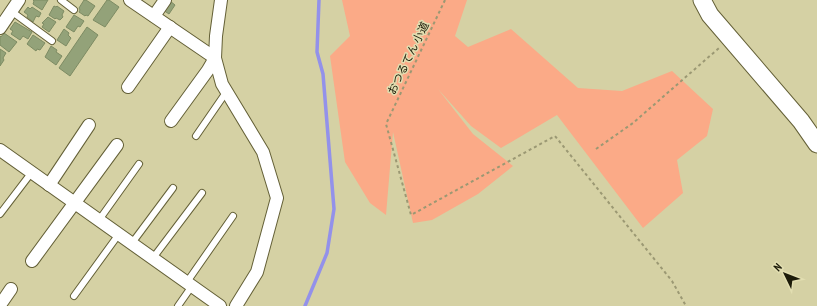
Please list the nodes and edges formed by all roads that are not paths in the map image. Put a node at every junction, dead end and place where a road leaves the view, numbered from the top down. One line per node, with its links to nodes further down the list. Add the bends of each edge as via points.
1 (19, 0): 8 (street)
2 (61, 0): 7 (lane)
3 (165, 0): 9 (street)
4 (221, 0): 13 (street)
5 (702, 0): 19 (street, via 710,15 801,121)
6 (135, 1): 9 (street)
7 (74, 10)
8 (12, 11): 11 (street); 12 (lane)
9 (154, 16): 10 (street)
10 (170, 27): 13 (street); 14 (street)
11 (0, 28)
12 (52, 41)
13 (215, 58): 15 (street, via 222,84); 16 (street)
14 (128, 87)
15 (227, 90): 18 (lane); 41 (street, via 263,152 277,198 257,272)
16 (170, 121)
17 (89, 125): 24 (street)
18 (196, 136)
19 (817, 144)
20 (117, 145): 27 (street)
21 (0, 150): 23 (street)
22 (139, 164): 30 (lane)
23 (32, 172): 24 (street); 28 (lane)
24 (49, 185): 27 (street)
25 (173, 188): 32 (lane)
26 (202, 193): 33 (lane)
27 (75, 203): 30 (street); 34 (street)
28 (0, 214)
29 (233, 216): 35 (lane)
30 (99, 220): 31 (street)
31 (119, 234): 32 (street); 37 (lane)
32 (132, 243): 33 (street)
33 (153, 258): 35 (street)
34 (32, 261)
35 (190, 284): 39 (lane); 40 (street)
36 (11, 289): 38 (street)
37 (74, 296)
38 (0, 305)
39 (178, 306)
40 (220, 306)
41 (236, 306)

